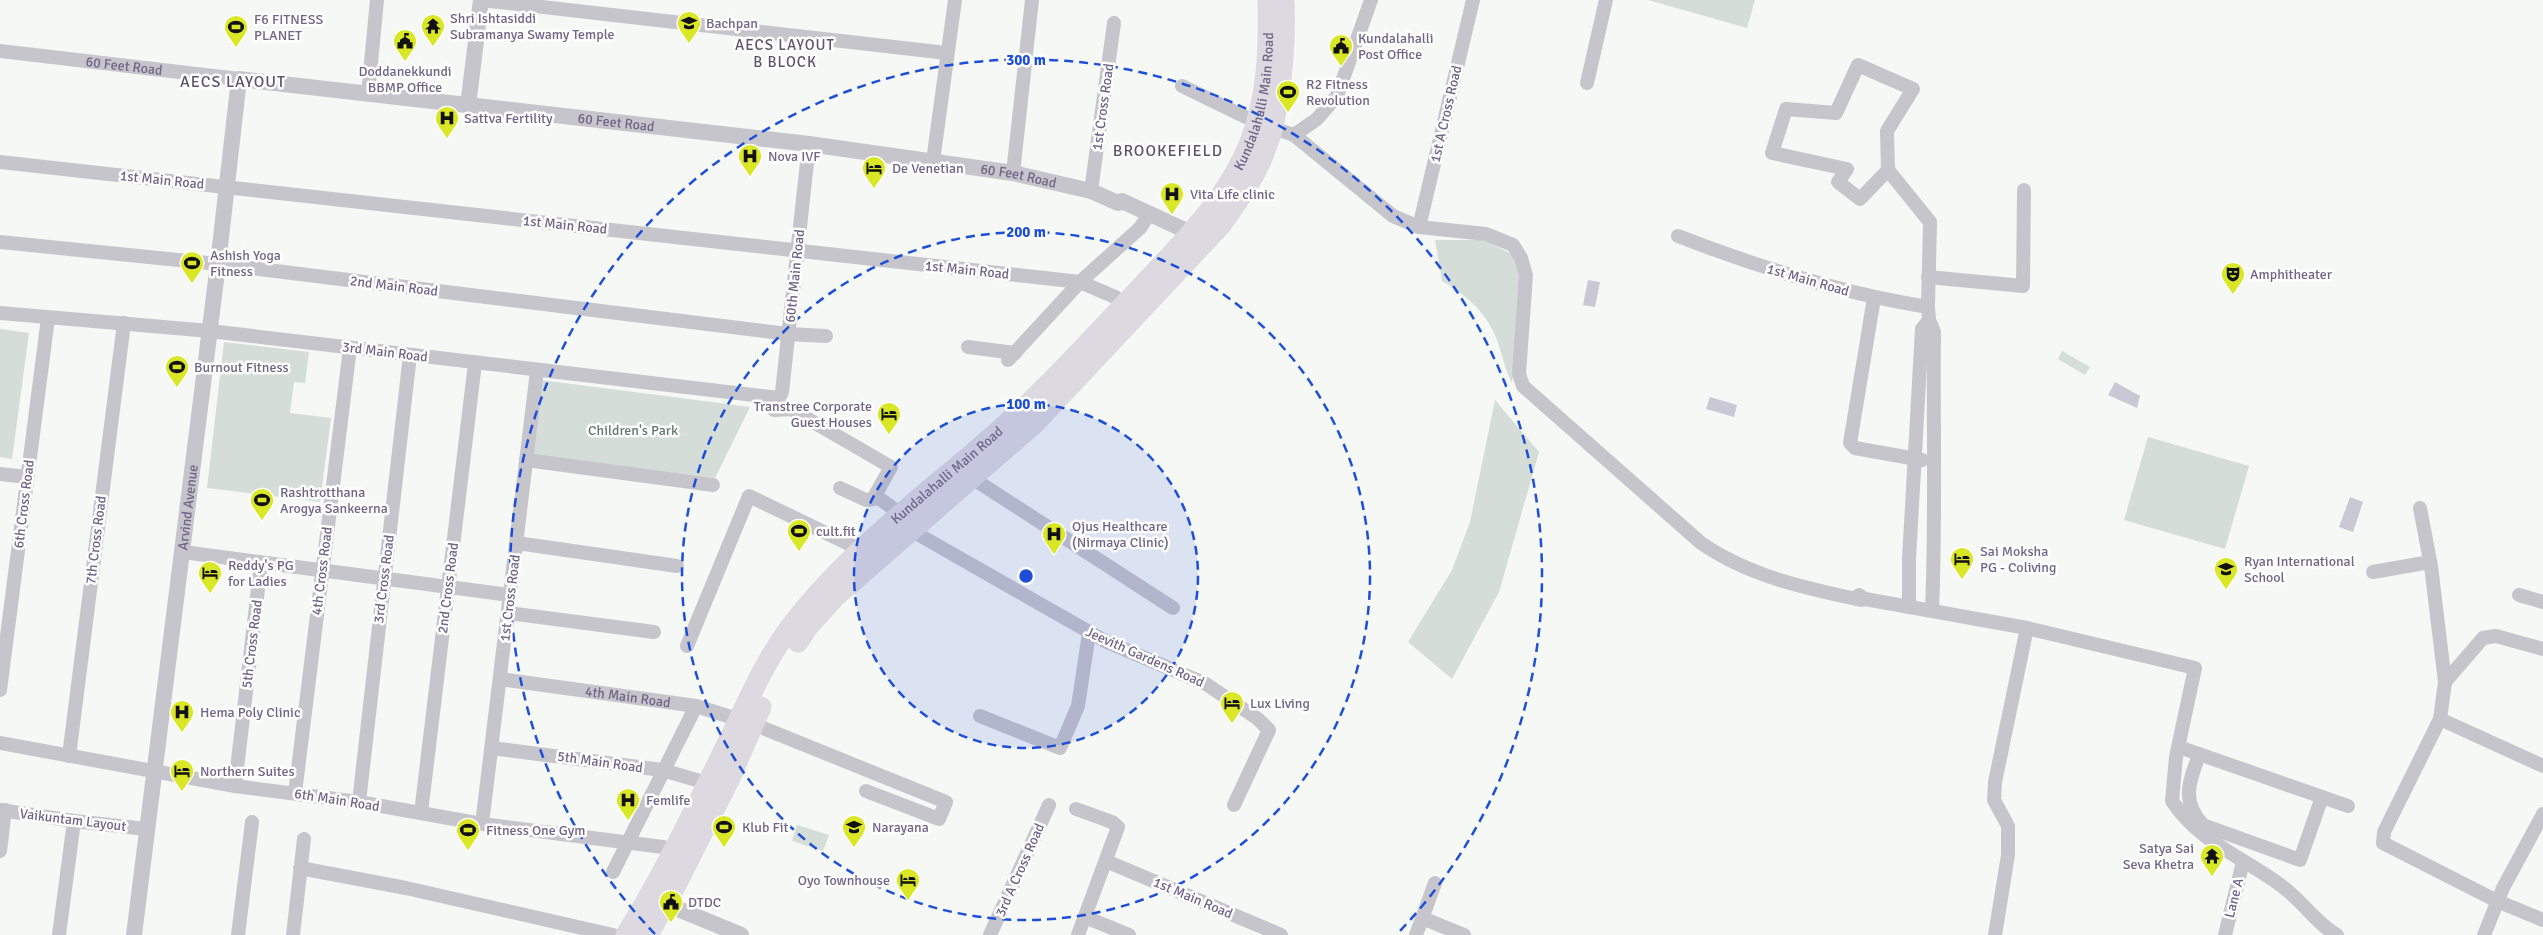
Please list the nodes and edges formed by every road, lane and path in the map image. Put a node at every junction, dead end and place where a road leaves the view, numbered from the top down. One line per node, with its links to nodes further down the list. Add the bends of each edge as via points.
1 (377, 0): 17 (street)
2 (481, 0): 10 (street); 18 (street)
3 (954, 0): 13 (street)
4 (1032, 0): 25 (street)
5 (1268, 0): 19 (main road, Kundalahalli Main Road)
6 (1284, 0): 19 (main road, Kundalahalli Main Road, via 1283,58)
7 (1371, 0): 20 (street, via 1337,96 1317,119)
8 (1473, 0): 30 (street, 1st A Cross Road)
9 (1606, 0): 15 (street)
10 (568, 5): 13 (street)
11 (1114, 23): 28 (street, 1st Cross Road)
12 (0, 51): 14 (street, 60 Feet Road)
13 (947, 53): 22 (street)
14 (239, 79): 17 (street, 60 Feet Road); 26 (street, Arvind Avenue)
15 (1587, 83)
16 (1182, 86): 19 (street)
17 (368, 94): 18 (street, 60 Feet Road)
18 (468, 106): 21 (street, 60 Feet Road)
19 (1264, 125): 20 (street); 32 (main road, Kundalahalli Main Road); 58 (main road, Kundalahalli Main Road, via 1266,149 1245,190 1216,231 1034,424)
20 (1294, 135): 30 (street, via 1393,216)
21 (809, 144): 22 (street, 60 Feet Road); 34 (street, 60th Main Road)
22 (933, 161): 25 (street, 60 Feet Road)
23 (0, 162): 26 (street, 1st Main Road)
24 (1888, 170): 24 (street, via 1860,199 1838,182 1848,169 1772,153 1786,109 1836,114 1858,65 1913,89 1887,130); 36 (street, via 1930,222)
25 (1013, 173): 28 (street, 60 Feet Road)
26 (227, 186): 34 (street, 1st Main Road); 35 (street, Arvind Avenue)
27 (2024, 190): 36 (street, via 2023,286)
28 (1091, 191): 29 (street, 60 Feet Road, via 1118,203 1122,201)
29 (1148, 217): 32 (street, 60 Feet Road); 37 (street)
30 (1419, 227): 77 (street, via 1486,234 1513,245 1526,275 1519,374 1523,386 1701,543 1739,565 1865,599)
31 (1678, 236): 38 (street, 1st Main Road, via 1740,260)
32 (1188, 237): 39 (main road, Kundalahalli Main Road)
33 (0, 242): 35 (street, 2nd Main Road)
34 (798, 251): 37 (street, 1st Main Road); 45 (street, 60th Main Road)
35 (218, 264): 44 (street, Arvind Avenue); 45 (street, 2nd Main Road)
36 (1928, 277): 41 (street)
37 (1080, 282): 39 (street, 1st Main Road, via 1116,297); 47 (street, via 1012,356)
38 (1874, 298): 41 (street, 1st Main Road); 54 (street, via 1850,443 1855,448)
39 (1124, 304): 63 (main road, Kundalahalli Main Road)
40 (0, 313): 42 (street, 3rd Main Road)
41 (1929, 314): 54 (street, via 1922,330); 55 (street, via 1934,332)
42 (48, 318): 43 (street, 3rd Main Road); 57 (street, 6th Cross Road)
43 (124, 323): 44 (street, 3rd Main Road); 97 (street, 7th Cross Road)
44 (210, 331): 48 (street, 3rd Main Road); 66 (street, Arvind Avenue)
45 (788, 334): 46 (street, 2nd Main Road); 52 (street, 60th Main Road, via 782,392)
46 (826, 336)
47 (968, 347)
48 (350, 348): 49 (street, 3rd Main Road); 70 (street, 4th Cross Road)
49 (410, 356): 50 (street, 3rd Main Road); 72 (street, 3rd Cross Road)
50 (475, 363): 51 (street, 3rd Main Road); 73 (street, 2nd Cross Road)
51 (537, 371): 52 (street, 3rd Main Road); 53 (street, 1st Cross Road)
52 (772, 404): 61 (street, 3rd Main Road, via 791,409 891,467)
53 (526, 460): 59 (street); 64 (street, 1st Cross Road)
54 (1914, 460): 55 (street); 77 (street)
55 (1933, 460): 79 (street, via 1935,546)
56 (0, 474): 57 (street)
57 (27, 477): 88 (street, 6th Cross Road)
58 (972, 478): 63 (main road, Kundalahalli Main Road); 78 (street)
59 (713, 485)
60 (840, 488): 61 (street, via 866,500)
61 (876, 496): 63 (street, Jeevith Gardens Road)
62 (2420, 508): 68 (street)
63 (908, 522): 65 (main road, Kundalahalli Main Road); 83 (street, Jeevith Gardens Road, via 921,536); 92 (main road, Kundalahalli Main Road, via 807,628)
64 (517, 543): 69 (street); 74 (street, 1st Cross Road)
65 (860, 551): 84 (street, via 749,496); 92 (main road, Kundalahalli Main Road, via 822,587 792,624 763,670)
66 (183, 552): 67 (street); 100 (street, Arvind Avenue)
67 (261, 562): 70 (street); 102 (street, 5th Cross Road)
68 (2430, 562): 71 (street); 87 (street)
69 (677, 566)
70 (322, 571): 72 (street); 104 (street, 4th Cross Road)
71 (2373, 572)
72 (384, 579): 73 (street); 106 (street, 3rd Cross Road)
73 (448, 588): 74 (street); 112 (street, 2nd Cross Road)
74 (510, 595): 80 (street, 1st Cross Road)
75 (2519, 595): 76 (street)
76 (2543, 602)
77 (1909, 607): 79 (street)
78 (1173, 608)
79 (1932, 610): 81 (street)
80 (508, 613): 82 (street); 86 (street, 1st Cross Road)
81 (2027, 628): 94 (street, via 2195,668); 148 (street, via 1995,782 1994,800 2008,826 2008,855)
82 (654, 632)
83 (1089, 633): 90 (street, via 1078,706 1060,748); 108 (street, Jeevith Gardens Road, via 1206,684 1269,730)
84 (687, 646)
85 (2543, 649): 87 (street, via 2496,636 2483,638)
86 (500, 680): 89 (street, 4th Main Road); 95 (street, 1st Cross Road)
87 (2445, 682): 91 (street)
88 (0, 690)
89 (696, 706): 92 (street, 4th Main Road); 99 (street)
90 (980, 716)
91 (2440, 719): 98 (street); 128 (street, via 2384,832 2383,843)
92 (746, 722): 101 (main road, Kundalahalli Main Road); 103 (street, 4th Main Road, via 946,802 939,819); 129 (main road, Kundalahalli Main Road, via 730,778)
93 (0, 743): 97 (street, 6th Main Road)
94 (2179, 747): 96 (street); 124 (street, via 2172,801 2189,824)
95 (492, 748): 99 (street, 5th Main Road); 116 (street, 1st Cross Road)
96 (2199, 755): 105 (street); 105 (street, via 2188,799 2193,814 2203,824 2300,860)
97 (69, 756): 100 (street, 6th Main Road)
98 (2543, 766)
99 (662, 770): 101 (street, 5th Main Road); 120 (street)
100 (154, 771): 102 (street, 6th Main Road); 117 (street, Arvind Avenue)
101 (708, 783): 122 (main road, Kundalahalli Main Road)
102 (235, 786): 104 (street, 6th Main Road)
103 (866, 791)
104 (295, 793): 106 (street, 6th Main Road)
105 (2322, 797): 109 (street)
106 (359, 802): 112 (street, 6th Main Road)
107 (1049, 805): 142 (street, 3rd A Cross Road)
108 (1234, 805)
109 (2348, 806)
110 (1076, 809): 123 (street, via 1118,827)
111 (2, 810): 114 (street, Vaikuntam Layout); 121 (street)
112 (420, 813): 116 (street, 6th Main Road)
113 (2543, 814): 118 (street)
114 (74, 821): 117 (street, Vaikuntam Layout); 134 (street)
115 (252, 822): 136 (street)
116 (482, 824): 120 (street, 6th Main Road)
117 (146, 829): 135 (street, Arvind Avenue)
118 (2540, 829): 128 (street)
119 (304, 839): 125 (street)
120 (627, 843): 122 (street, 6th Main Road, via 663,847); 126 (street)
121 (0, 851)
122 (673, 852): 139 (main road, Kundalahalli Main Road)
123 (1106, 860): 130 (street); 145 (street, 1st Main Road)
124 (2243, 862): 133 (street, via 2282,886 2309,910); 149 (street, Lane A)
125 (300, 868): 137 (street); 138 (street, via 406,888)
126 (613, 872)
127 (1435, 883): 131 (street)
128 (2497, 901): 132 (street); 150 (street)
129 (666, 904): 140 (main road, Kundalahalli Main Road); 141 (street)
130 (1086, 917): 143 (street); 144 (street)
131 (1425, 919): 146 (street); 147 (street)
132 (2543, 920)
133 (2328, 933)
134 (59, 935)
135 (134, 935)
136 (238, 935)
137 (293, 935)
138 (613, 935)
139 (626, 935)
140 (648, 935)
141 (741, 935)
142 (990, 935)
143 (1078, 935)
144 (1129, 935)
145 (1281, 935)
146 (1416, 935)
147 (1464, 935)
148 (1995, 935)
149 (2224, 935)
150 (2484, 935)

